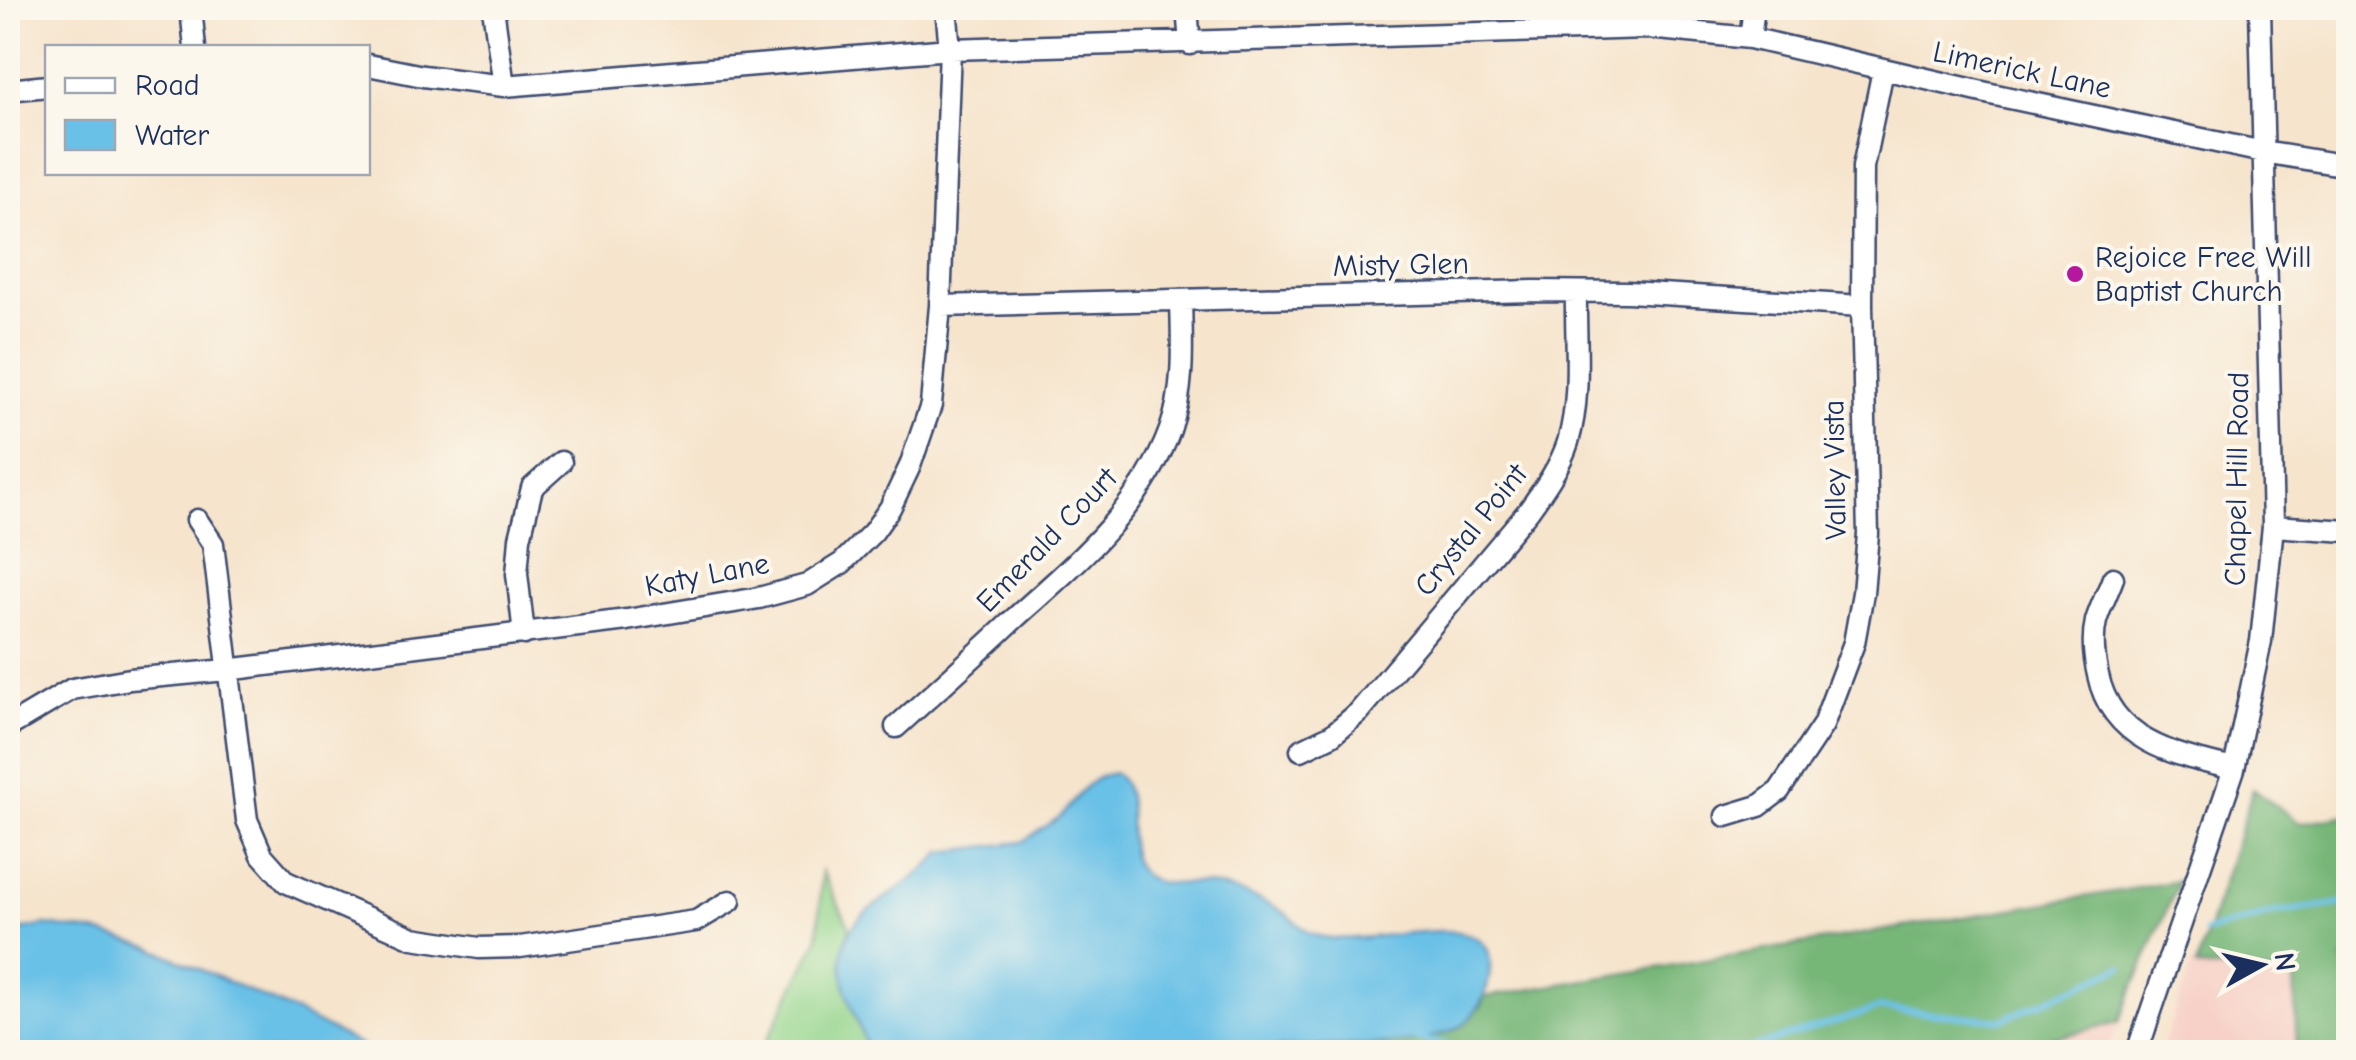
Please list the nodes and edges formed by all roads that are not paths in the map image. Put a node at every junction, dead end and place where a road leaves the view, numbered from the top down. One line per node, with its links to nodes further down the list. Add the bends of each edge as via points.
1 (190, 8): 11 (street)
2 (494, 8): 16 (street)
3 (946, 8): 12 (street, Katy Lane)
4 (1187, 8): 10 (street)
5 (1545, 8): 8 (street)
6 (1754, 8): 9 (street)
7 (2260, 8): 18 (street, Chapel Hill Road)
8 (1546, 30): 9 (street, Limerick Lane, via 1648,28); 10 (street, Limerick Lane)
9 (1750, 38): 14 (street, Limerick Lane)
10 (1190, 44): 12 (street, Limerick Lane)
11 (195, 45)
12 (950, 49): 16 (street, Limerick Lane); 22 (street, Katy Lane)
13 (370, 65): 16 (street, Limerick Lane)
14 (1883, 70): 18 (street, Limerick Lane); 23 (street, Valley Vista, via 1863,167)
15 (45, 86): 17 (street)
16 (504, 86)
17 (8, 90)
18 (2263, 152): 19 (street, Limerick Lane); 26 (street, Chapel Hill Road)
19 (2348, 166)
20 (1576, 292): 21 (street, Misty Glen); 23 (street, Misty Glen); 33 (street, Crystal Point, via 1575,402 1554,475 1359,712)
21 (1180, 300): 22 (street, Misty Glen); 32 (street, Emerald Court, via 1178,398 1141,489 1060,578)
22 (940, 306): 29 (street, Katy Lane, via 931,404 910,466 882,520 842,563 807,585 759,598)
23 (1862, 306): 35 (street, Valley Vista, via 1868,534 1854,643 1823,726 1779,790 1759,806)
24 (561, 462): 29 (street, via 532,488 520,538)
25 (197, 520): 30 (street, via 212,544)
26 (2273, 526): 27 (street); 34 (street, Chapel Hill Road, via 2261,641)
27 (2348, 531)
28 (2113, 578): 34 (street, via 2096,622 2094,659 2109,710 2131,732)
29 (524, 634): 30 (street, Katy Lane)
30 (226, 670): 31 (street, Katy Lane, via 72,689); 36 (street, via 247,820 262,856 286,882 413,938 479,948 696,921)
31 (8, 727)
32 (896, 727)
33 (1301, 750)
34 (2234, 769): 37 (street, Chapel Hill Road)
35 (1726, 816)
36 (730, 901)
37 (2137, 1052)

